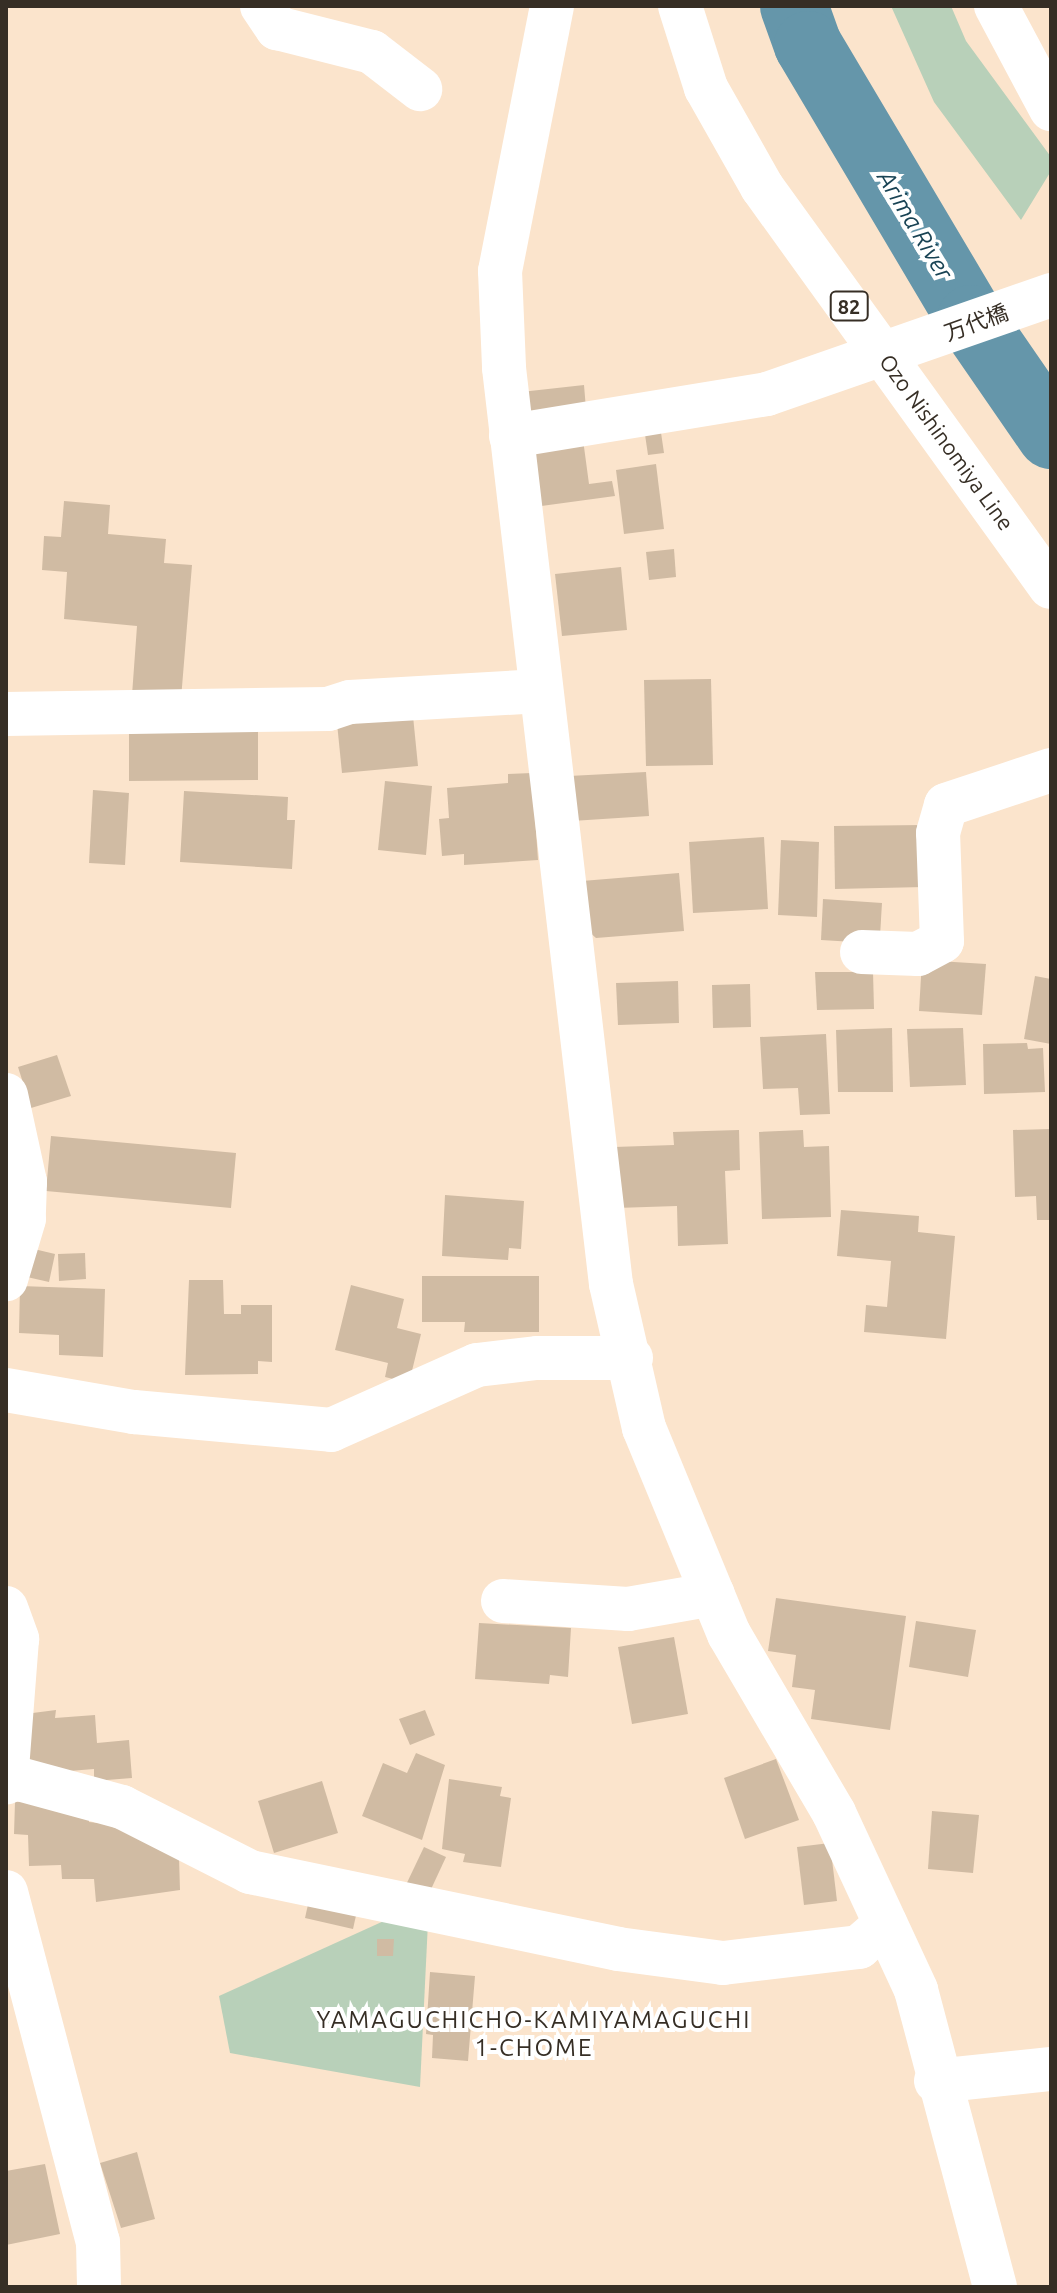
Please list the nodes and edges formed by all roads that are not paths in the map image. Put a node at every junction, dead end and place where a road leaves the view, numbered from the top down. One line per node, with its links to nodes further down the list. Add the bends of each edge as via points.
1 (262, 6): 5 (street, via 277,28 372,52)
2 (552, 6): 9 (street, via 500,271)
3 (680, 6): 8 (street, Ozo Nishinomiya Line / 82, via 706,88 762,187)
4 (996, 6): 6 (street)
5 (420, 89)
6 (1051, 109)
7 (1049, 295): 8 (street, 万代橋)
8 (895, 351): 9 (street, 万代橋, via 767,394); 10 (street, Ozo Nishinomiya Line / 82)
9 (511, 436): 11 (street)
10 (1051, 587)
11 (541, 691): 12 (street, via 350,702 328,709); 17 (street, via 611,1284)
12 (6, 714)
13 (1051, 770): 14 (street, via 946,805 938,833 942,941 918,954)
14 (862, 952)
15 (6, 1095): 16 (street, via 25,1182 24,1219)
16 (6, 1279)
17 (631, 1358): 18 (street, via 537,1358 477,1365 331,1430 134,1412); 19 (street, via 644,1428)
18 (6, 1390)
19 (713, 1594): 20 (street, via 628,1609); 24 (street, via 729,1634 834,1813)
20 (503, 1601)
21 (6, 1608): 22 (street, via 17,1639)
22 (7, 1779): 24 (street, via 122,1807 250,1872 618,1949 723,1963 859,1947)
23 (6, 1892): 27 (street, via 98,2242)
24 (885, 1924): 26 (street, via 916,1990)
25 (1051, 2069): 26 (street)
26 (936, 2081): 28 (street)
27 (99, 2287)
28 (995, 2287)

